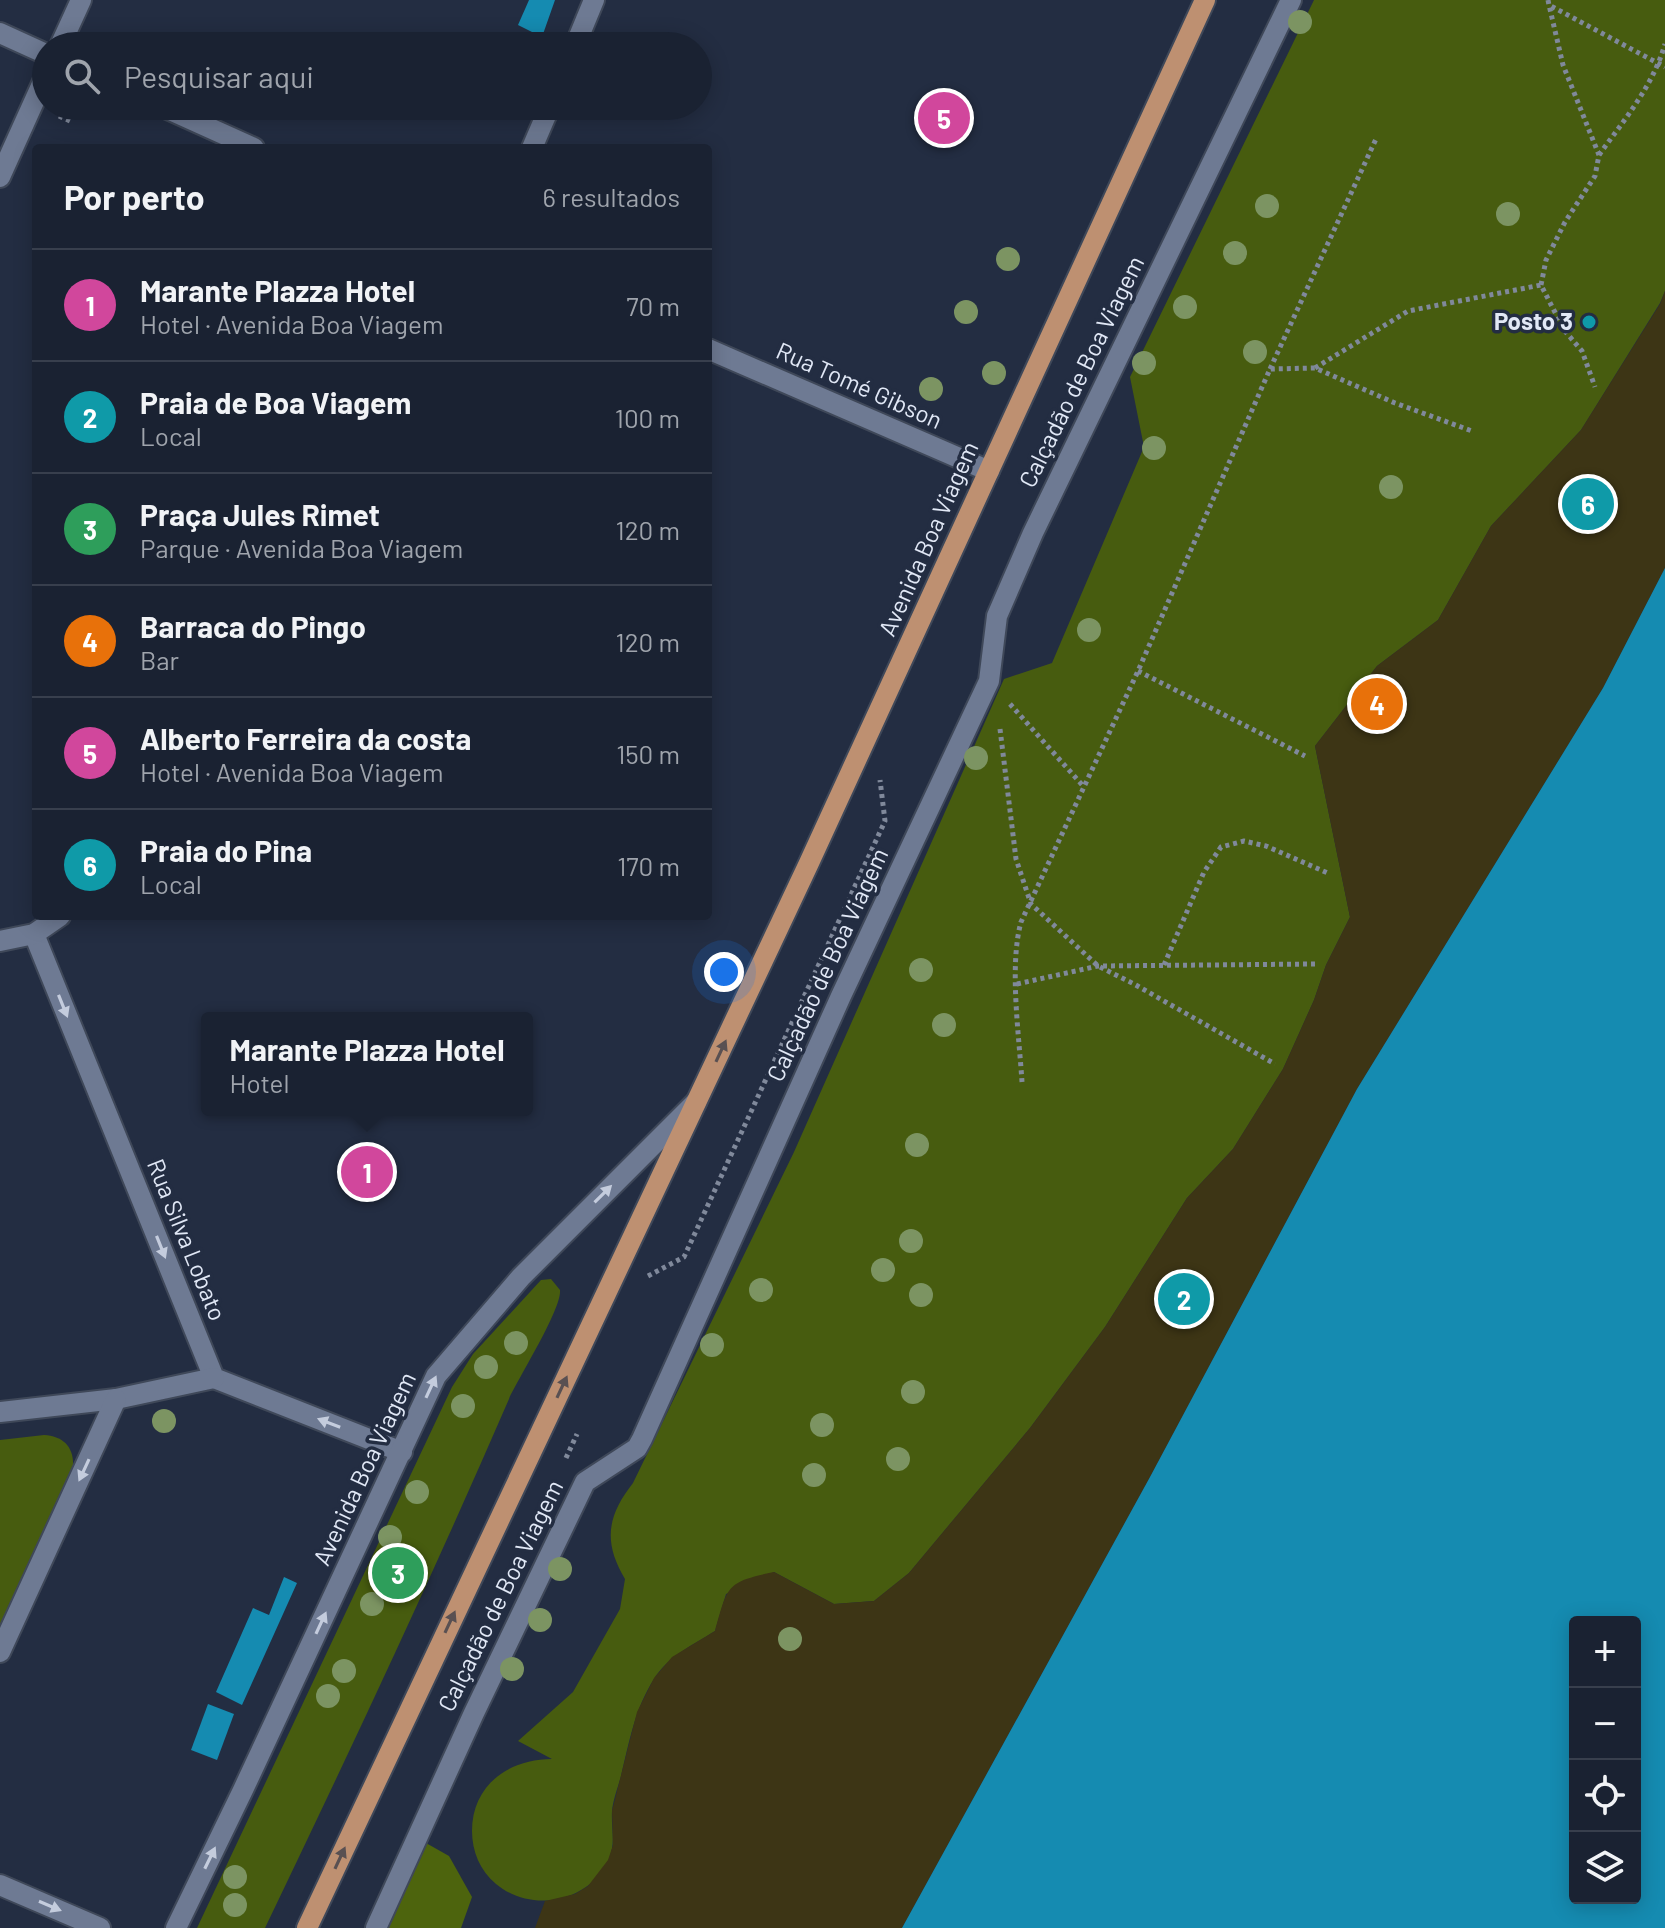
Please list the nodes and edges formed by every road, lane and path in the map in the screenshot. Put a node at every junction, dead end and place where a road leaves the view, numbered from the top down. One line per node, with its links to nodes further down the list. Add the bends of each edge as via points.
1 (81, 0): 6 (street)
2 (594, 0): 7 (street)
3 (1205, 0): 26 (main road, Avenida Boa Viagem)
4 (1291, 0): 28 (street, Calçadão de Boa Viagem, via 1033,533 997,616)
5 (1548, 2): 11 (path); 18 (path, via 1563,65)
6 (66, 32)
7 (581, 32)
8 (0, 33): 10 (street)
9 (1665, 44): 11 (path)
10 (32, 48)
11 (1662, 65): 18 (path)
12 (32, 106): 19 (street)
13 (192, 120): 16 (street)
14 (544, 120): 17 (street)
15 (1376, 139): 23 (path)
16 (245, 144)
17 (534, 144)
18 (1599, 155): 20 (path, via 1595,176 1546,260)
19 (0, 177)
20 (1541, 285): 22 (path, via 1408,311); 24 (path, via 1564,330 1582,351)
21 (712, 351): 26 (street, Rua Tomé Gibson)
22 (1315, 368): 23 (path); 25 (path)
23 (1270, 369): 27 (path)
24 (1595, 387)
25 (1472, 431)
26 (989, 471): 43 (main road, Avenida Boa Viagem, one-way to 26)
27 (1138, 671): 29 (path); 31 (path)
28 (989, 681): 31 (path); 33 (path, via 1002,738 1016,859); 56 (street, Calçadão de Boa Viagem, via 637,1448 585,1482)
29 (1305, 756)
30 (880, 776): 44 (path, via 885,821 684,1257)
31 (1084, 787): 33 (path)
32 (1330, 874): 38 (path, via 1266,846 1244,841 1221,847 1204,872)
33 (1031, 904): 39 (path); 40 (path, via 1016,939)
34 (54, 920): 35 (street)
35 (34, 934): 36 (street); 45 (street, Rua Silva Lobato, one-way to 45)
36 (0, 941)
37 (1315, 964): 38 (path)
38 (1164, 965): 39 (path)
39 (1098, 966): 40 (path); 41 (path)
40 (1017, 984): 42 (path)
41 (1275, 1064)
42 (1022, 1082)
43 (698, 1100): 49 (street, Avenida Boa Viagem, one-way to 43, via 436,1376 469,1334); 55 (main road, Avenida Boa Viagem, one-way to 43)
44 (644, 1278)
45 (214, 1378): 46 (street); 49 (street, one-way to 45)
46 (116, 1399): 47 (street); 51 (street, one-way to 51)
47 (0, 1412)
48 (579, 1429): 50 (path)
49 (402, 1452): 54 (street, Avenida Boa Viagem, one-way to 49)
50 (561, 1470)
51 (0, 1652)
52 (0, 1885): 53 (street, one-way to 53)
53 (100, 1928)
54 (176, 1928)
55 (307, 1928)
56 (376, 1928)

